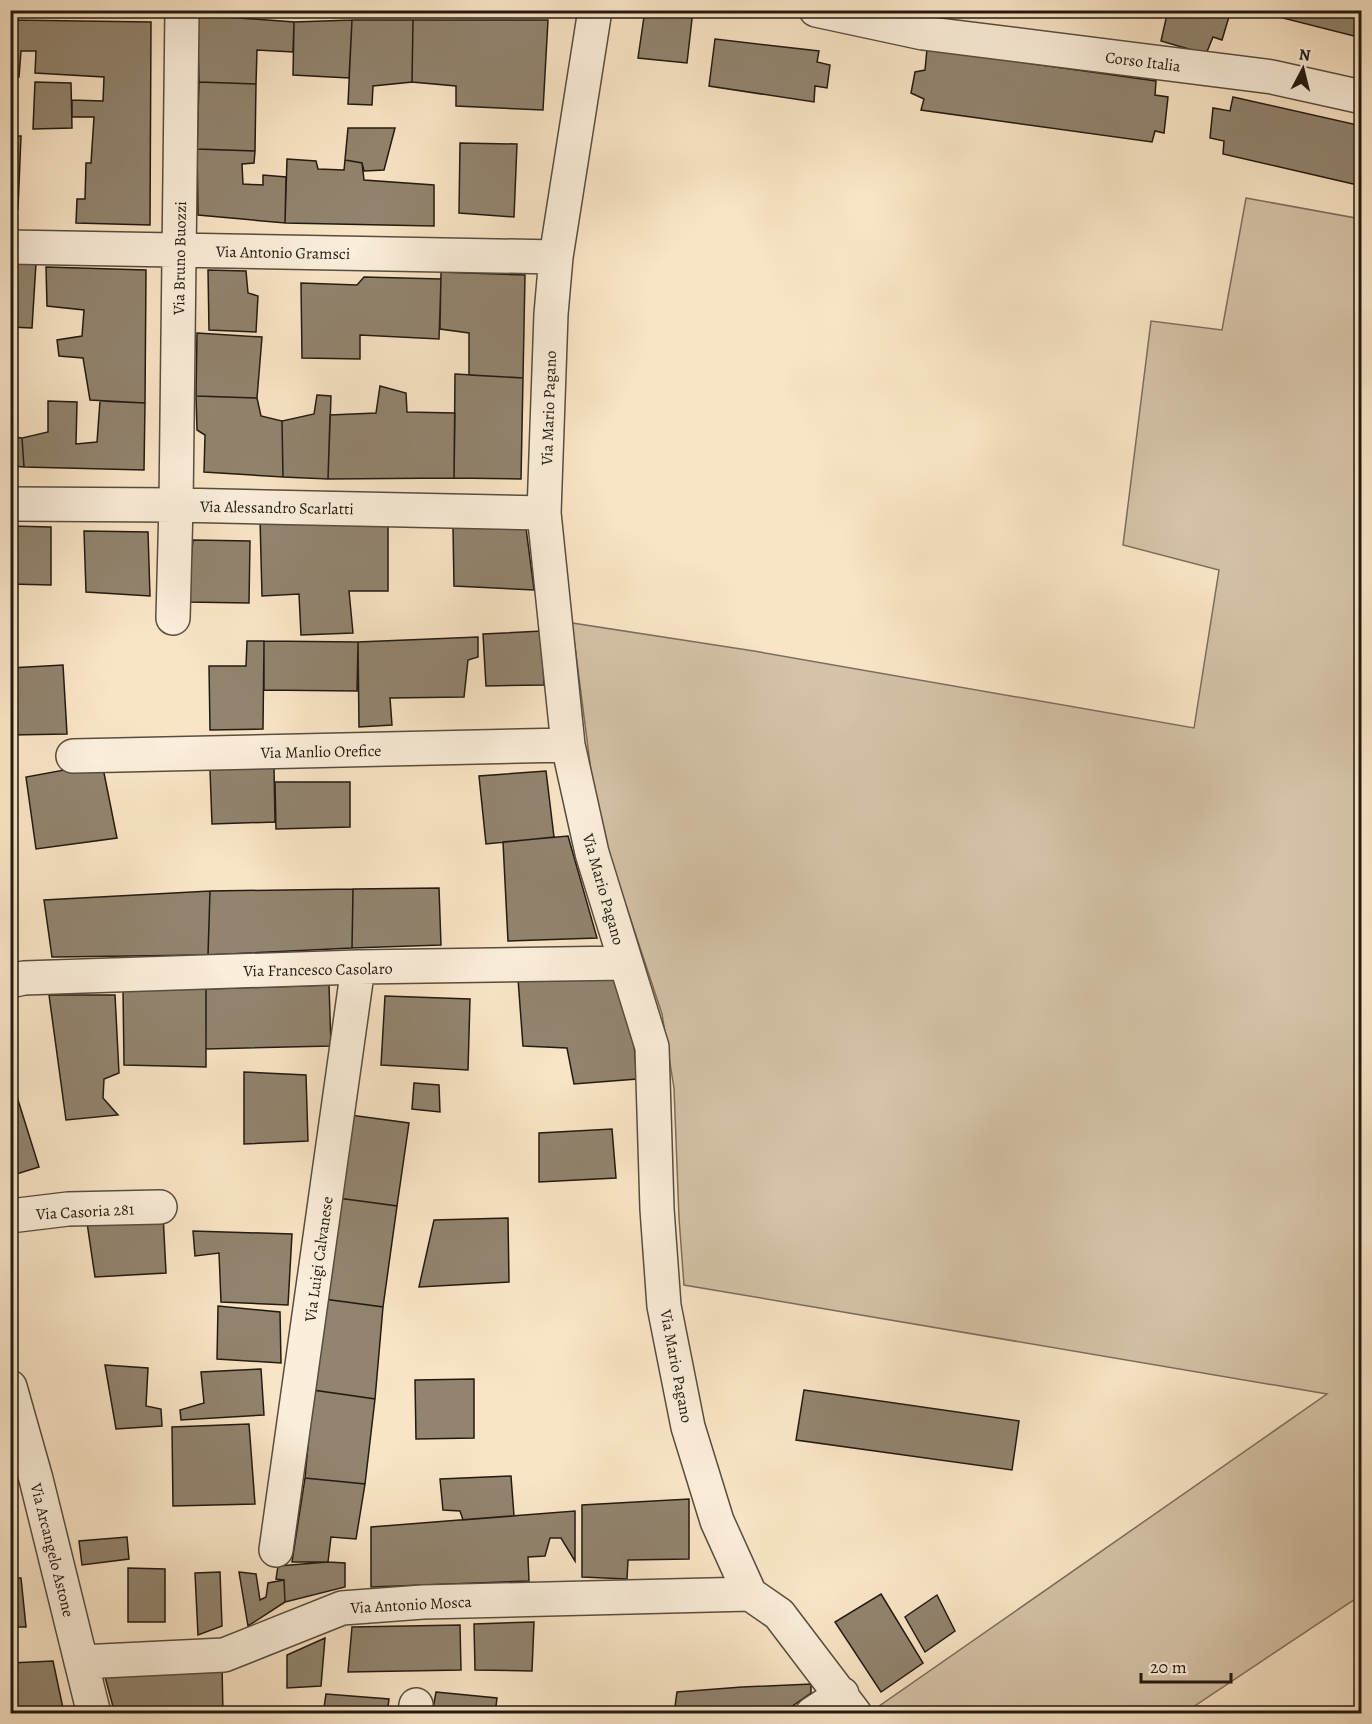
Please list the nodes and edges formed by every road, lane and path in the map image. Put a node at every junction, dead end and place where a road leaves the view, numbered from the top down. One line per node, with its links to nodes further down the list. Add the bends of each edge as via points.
1 (182, 10): 7 (street, Via Bruno Buozzi)
2 (595, 10): 8 (street, Via Mario Pagano)
3 (816, 10): 4 (street, Corso Italia)
4 (925, 22): 5 (street, Corso Italia, via 1272,77)
5 (1362, 98)
6 (10, 247): 7 (street, Via Antonio Gramsci)
7 (178, 250): 8 (street, Via Antonio Gramsci); 10 (street, Via Bruno Buozzi)
8 (556, 257): 11 (street, Via Mario Pagano)
9 (10, 504): 10 (street, Via Alessandro Scarlatti)
10 (176, 505): 11 (street, Via Alessandro Scarlatti); 12 (street, Via Bruno Buozzi)
11 (544, 513): 13 (street, Via Mario Pagano)
12 (173, 618)
13 (568, 745): 14 (street, Via Manlio Orefice); 15 (street, Via Mario Pagano, via 592,853)
14 (73, 756)
15 (625, 963): 16 (street, Via Francesco Casolaro); 22 (street, Via Mario Pagano, via 652,1047 664,1306 688,1427 717,1521)
16 (358, 968): 17 (street, Via Francesco Casolaro); 21 (street, Via Luigi Calvanese)
17 (10, 981)
18 (160, 1207): 19 (street, Via Casoria 281, via 68,1209)
19 (10, 1216)
20 (10, 1387): 23 (street, Via Arcangelo Astone)
21 (276, 1550)
22 (750, 1594): 23 (street, Via Antonio Mosca, via 423,1602 342,1608 224,1655); 24 (street, via 779,1614)
23 (81, 1662): 25 (street, Via Arcangelo Astone)
24 (848, 1704): 26 (street)
25 (94, 1713)
26 (812, 1713)

